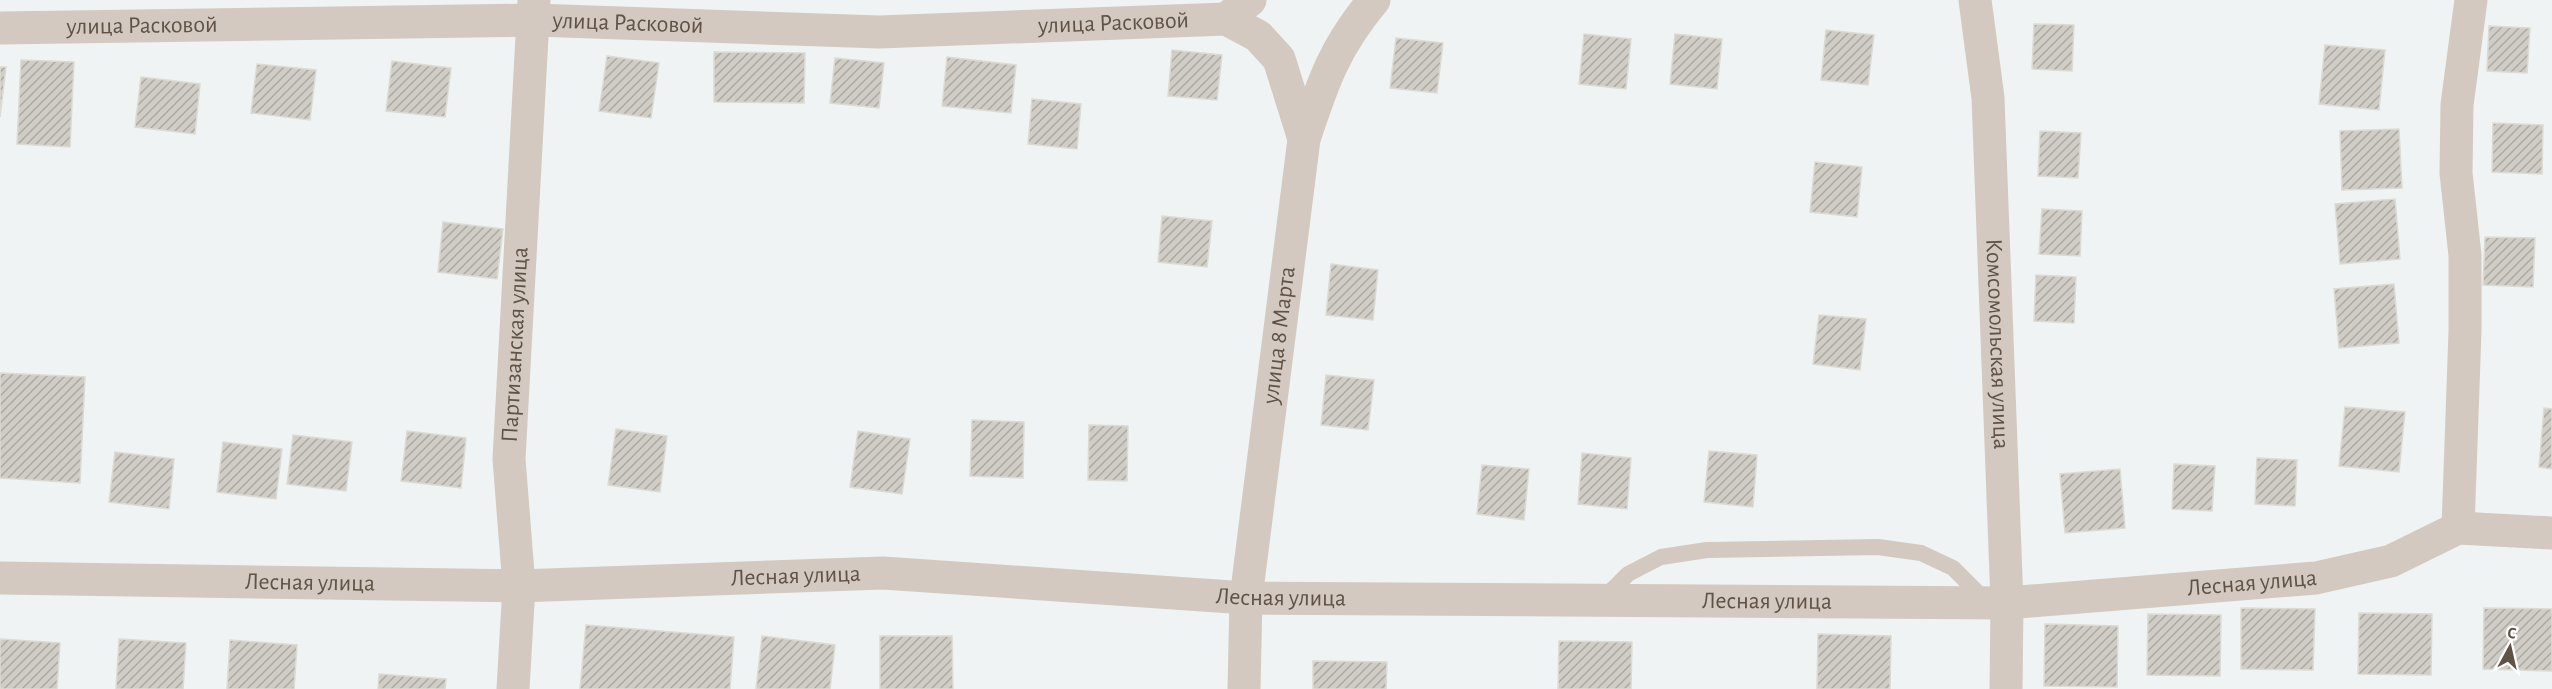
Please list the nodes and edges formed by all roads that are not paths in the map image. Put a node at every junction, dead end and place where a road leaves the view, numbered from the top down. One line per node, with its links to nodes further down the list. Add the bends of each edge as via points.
1 (1374, 0): 7 (street, улица 8 Марта, via 1343,39 1323,81)
2 (1975, 0): 14 (street, Комсомольская улица, via 1988,98)
3 (2471, 0): 8 (street, via 2457,117 2456,173 2464,255 2465,331)
4 (1238, 9): 5 (street, улица Расковой, via 879,32); 7 (street, via 1279,59)
5 (534, 10): 6 (street, улица Расковой); 11 (street, Партизанская улица, via 509,459)
6 (0, 28)
7 (1304, 139): 12 (street, улица 8 Марта)
8 (2458, 528): 9 (street, Лесная улица); 14 (street, Лесная улица, via 2391,561 2316,578)
9 (2552, 533)
10 (0, 578): 11 (street, Лесная улица)
11 (519, 586): 12 (street, Лесная улица, via 883,573); 15 (street, Партизанская улица)
12 (1246, 598): 13 (street, Лесная улица); 16 (street, улица 8 Марта)
13 (1601, 600): 14 (street, Лесная улица); 14 (lane, via 1628,574 1661,557 1707,550 1878,548 1921,553 1953,568)
14 (1997, 603): 17 (street, Комсомольская улица)
15 (513, 689)
16 (1245, 689)
17 (2006, 689)

